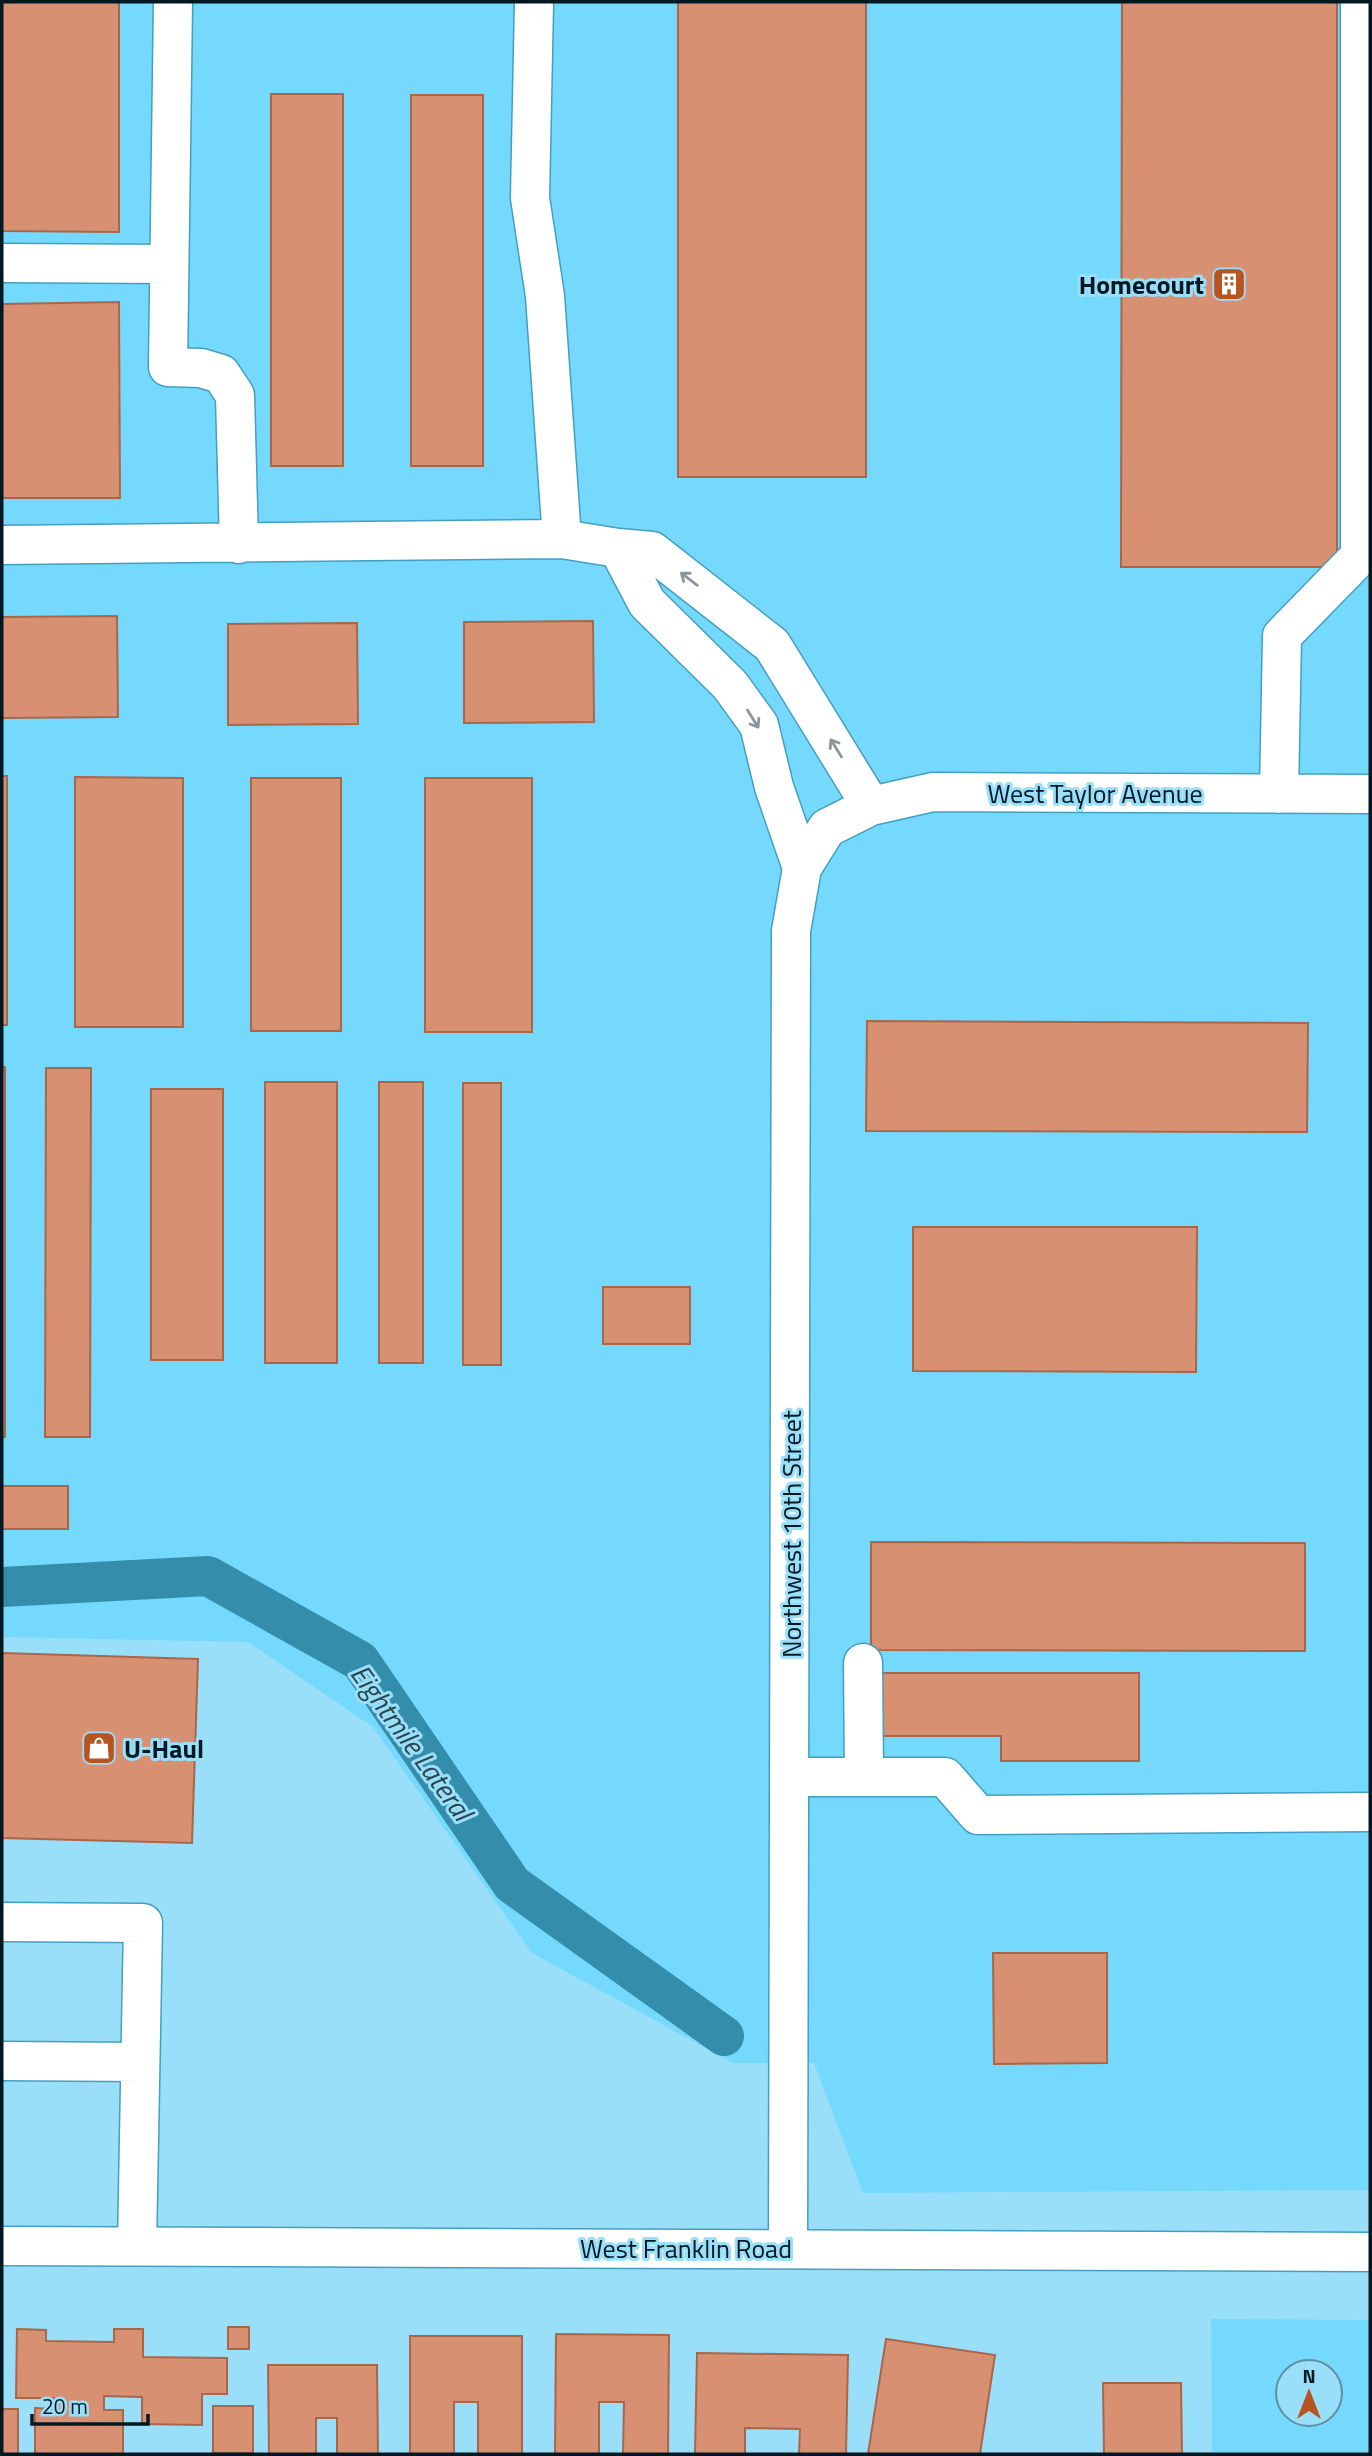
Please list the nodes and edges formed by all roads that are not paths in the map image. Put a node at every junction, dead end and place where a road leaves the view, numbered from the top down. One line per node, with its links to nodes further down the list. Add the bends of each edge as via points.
1 (173, 2): 5 (street)
2 (534, 2): 6 (street, via 530,198 545,296)
3 (1360, 2): 12 (street, via 1360,556 1282,636)
4 (2, 262): 5 (street)
5 (169, 264): 7 (street, via 168,367 220,374 235,395)
6 (562, 539): 7 (street); 9 (street)
7 (239, 544): 8 (street)
8 (2, 545)
9 (618, 548): 10 (street, one-way to 9, via 652,551); 11 (street, via 648,603)
10 (772, 645): 11 (street); 14 (street, one-way to 10)
11 (730, 685): 16 (street, one-way to 16, via 759,726)
12 (1279, 794): 13 (street, West Taylor Avenue); 14 (street, West Taylor Avenue, via 933,792)
13 (1370, 794)
14 (871, 807): 15 (street, West Taylor Avenue)
15 (827, 828): 16 (street, Northwest 10th Street)
16 (802, 868): 18 (street, Northwest 10th Street, via 791,931)
17 (863, 1662): 19 (street)
18 (790, 1777): 19 (street); 26 (street, Northwest 10th Street)
19 (864, 1777): 20 (street, via 946,1777 978,1815)
20 (1370, 1812)
21 (2, 1922): 23 (street, via 143,1923)
22 (2, 2061): 23 (street)
23 (140, 2063): 25 (street)
24 (2, 2246): 25 (street, West Franklin Road)
25 (137, 2246): 26 (street, West Franklin Road)
26 (788, 2248): 27 (street, West Franklin Road)
27 (1370, 2252)

